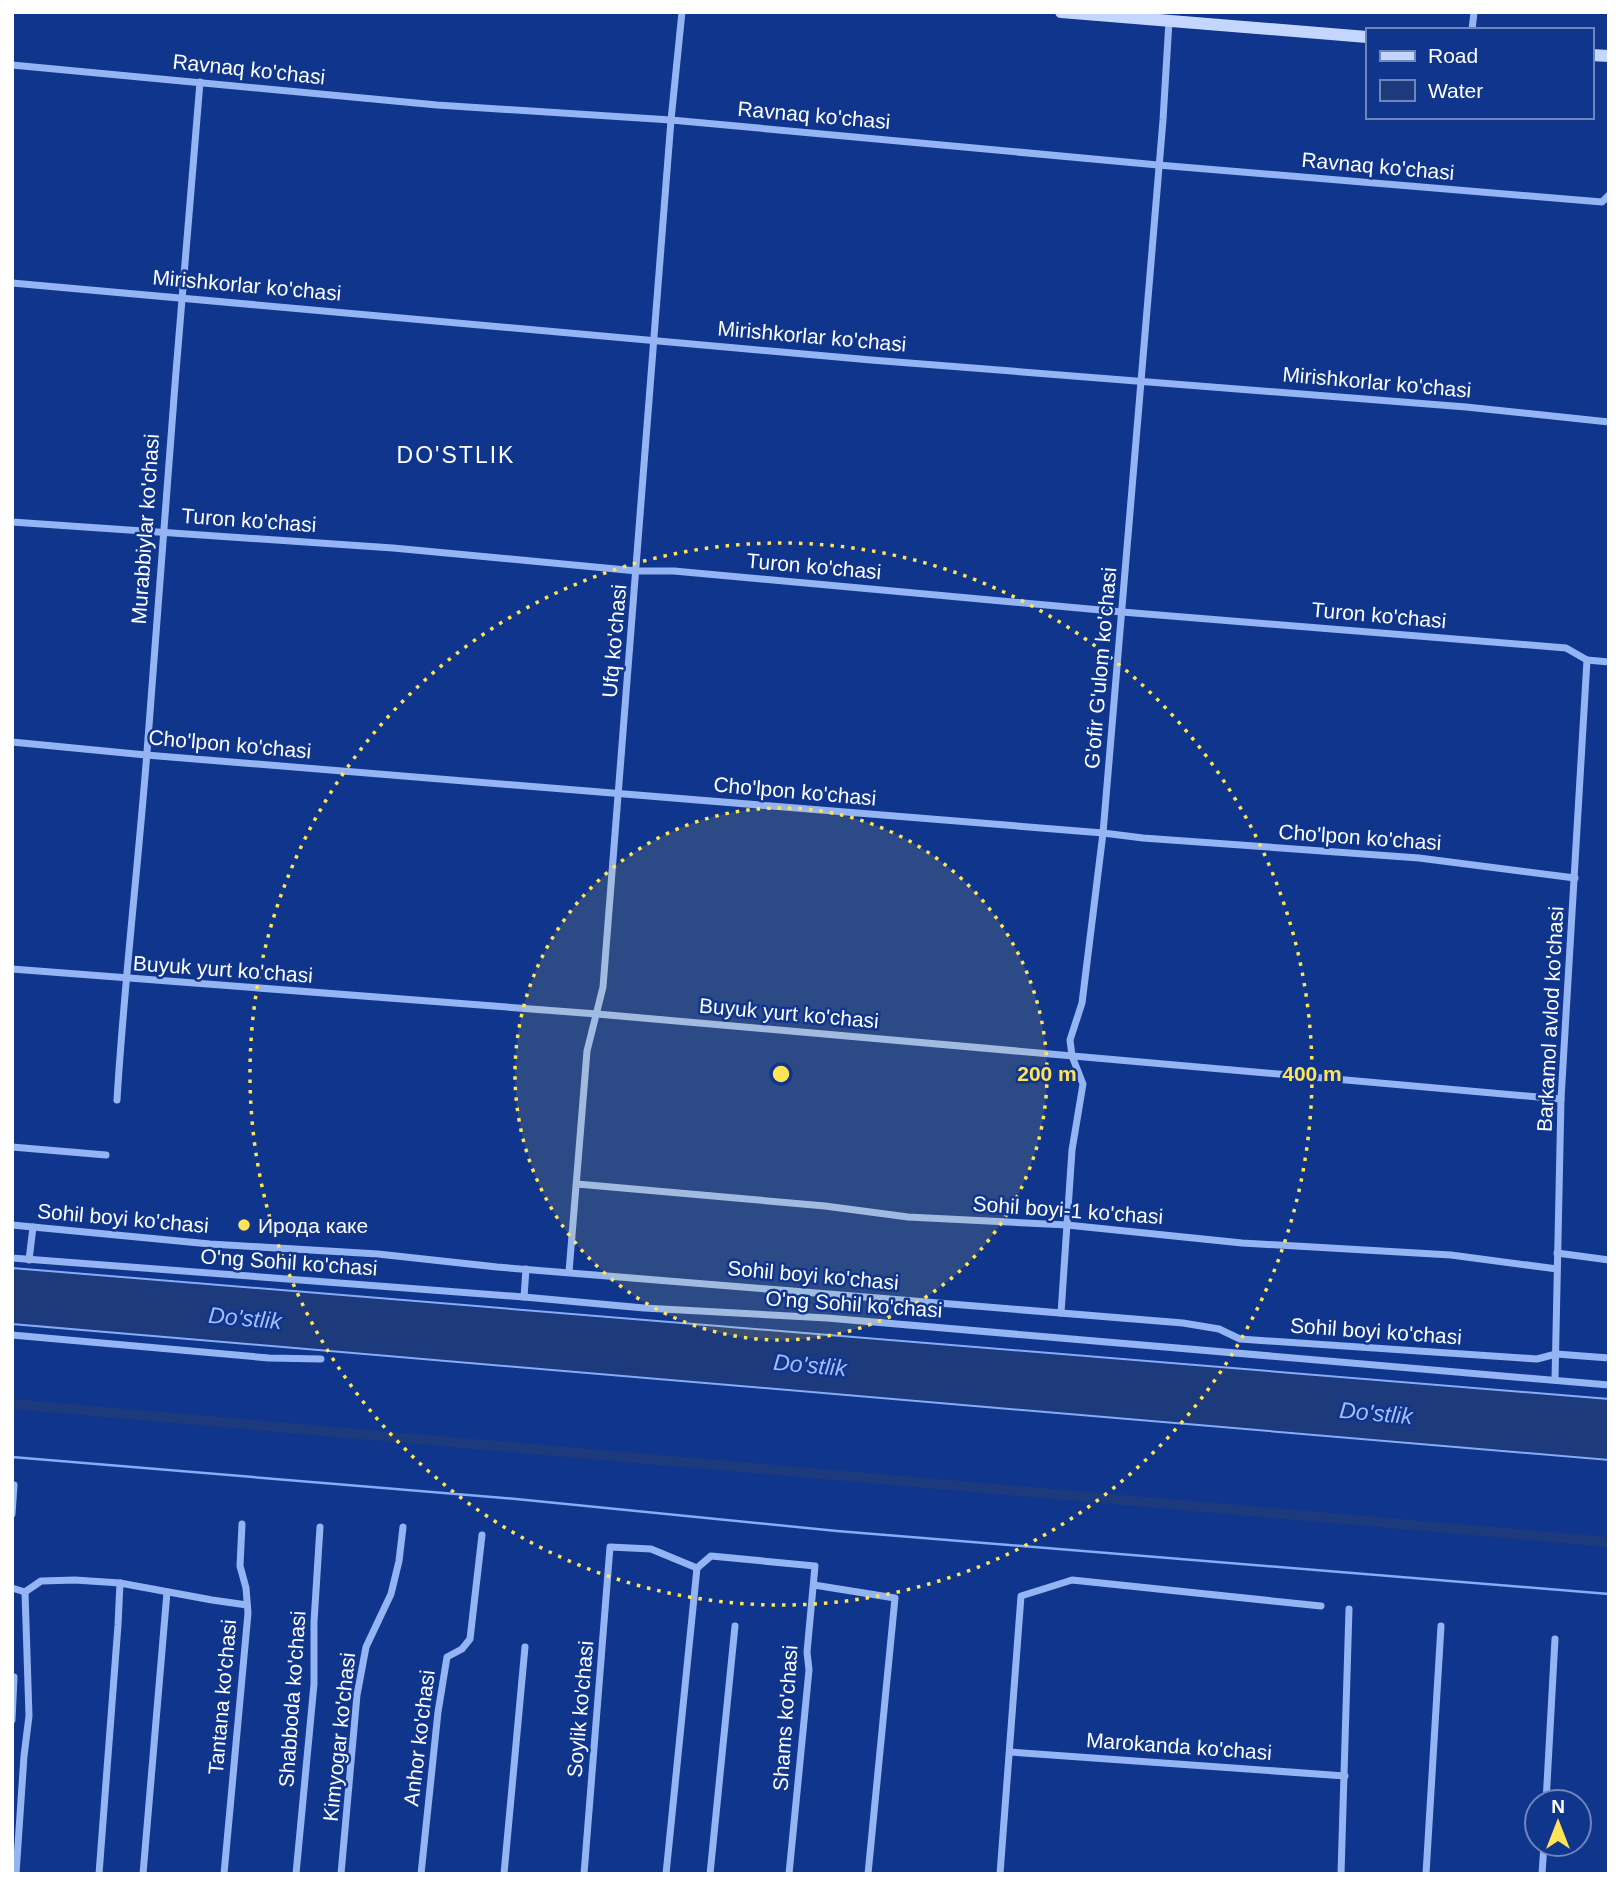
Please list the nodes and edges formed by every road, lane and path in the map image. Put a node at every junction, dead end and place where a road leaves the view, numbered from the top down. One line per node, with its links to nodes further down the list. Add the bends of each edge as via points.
1 (682, 12): 7 (street, Ufq ko'chasi)
2 (1061, 12): 3 (main road)
3 (1169, 21): 4 (main road); 8 (street, G'ofir G'ulom ko'chasi)
4 (1366, 37)
5 (12, 65): 6 (street, Ravnaq ko'chasi)
6 (200, 82): 7 (street, Ravnaq ko'chasi, via 437,106); 11 (street, Murabbiylar ko'chasi)
7 (671, 120): 8 (street, Ravnaq ko'chasi); 12 (street, Ufq ko'chasi)
8 (1158, 165): 9 (street, Ravnaq ko'chasi, via 1602,202); 13 (street, G'ofir G'ulom ko'chasi)
9 (1609, 195)
10 (12, 283): 11 (street, Mirishkorlar ko'chasi)
11 (182, 296): 12 (street, Mirishkorlar ko'chasi); 16 (street, Murabbiylar ko'chasi)
12 (654, 340): 13 (street, Mirishkorlar ko'chasi); 17 (street, Ufq ko'chasi)
13 (1140, 381): 14 (street, Mirishkorlar ko'chasi); 18 (street, G'ofir G'ulom ko'chasi)
14 (1609, 422)
15 (12, 522): 16 (street, Turon ko'chasi)
16 (162, 531): 17 (street, Turon ko'chasi); 22 (street, Murabbiylar ko'chasi)
17 (637, 571): 18 (street, Turon ko'chasi); 23 (street, Ufq ko'chasi)
18 (1122, 611): 19 (street, Turon ko'chasi, via 1566,648); 24 (street, G'ofir G'ulom ko'chasi)
19 (1587, 660): 20 (street, Turon ko'chasi); 25 (street, Barkamol avlod ko'chasi)
20 (1609, 662)
21 (12, 742): 22 (street, Cho'lpon ko'chasi)
22 (146, 755): 23 (street, Cho'lpon ko'chasi); 27 (street, Murabbiylar ko'chasi)
23 (619, 794): 24 (street, Cho'lpon ko'chasi); 28 (street, Ufq ko'chasi)
24 (1104, 832): 25 (street, Cho'lpon ko'chasi, via 1419,858); 29 (street, G'ofir G'ulom ko'chasi, via 1082,1003 1070,1040)
25 (1575, 878): 30 (street, Barkamol avlod ko'chasi)
26 (12, 969): 27 (street, Buyuk yurt ko'chasi)
27 (125, 979): 28 (street, Buyuk yurt ko'chasi); 31 (street, Murabbiylar ko'chasi)
28 (597, 1014): 29 (street, Buyuk yurt ko'chasi); 34 (street, Ufq ko'chasi, via 587,1051)
29 (1072, 1056): 30 (street, Buyuk yurt ko'chasi); 36 (street, G'ofir G'ulom ko'chasi, via 1083,1084 1072,1150)
30 (1562, 1099): 38 (street, Barkamol avlod ko'chasi)
31 (117, 1100)
32 (12, 1147): 33 (street)
33 (106, 1155)
34 (577, 1184): 36 (street, Sohil boyi-1 ko'chasi, via 908,1217); 44 (street, Ufq ko'chasi)
35 (12, 1225): 37 (street, Sohil boyi ko'chasi)
36 (1068, 1225): 43 (street, Sohil boyi-1 ko'chasi, via 1451,1255); 46 (street, G'ofir G'ulom ko'chasi)
37 (33, 1227): 40 (street); 42 (street, Sohil boyi ko'chasi)
38 (1557, 1253): 41 (street); 43 (street, Barkamol avlod ko'chasi)
39 (12, 1258): 40 (street, O'ng Sohil ko'chasi)
40 (29, 1260): 45 (street, O'ng Sohil ko'chasi)
41 (1609, 1260)
42 (526, 1269): 44 (street, Sohil boyi ko'chasi); 45 (street)
43 (1557, 1269): 48 (street, Barkamol avlod ko'chasi)
44 (569, 1272): 46 (street, Sohil boyi ko'chasi)
45 (524, 1297): 51 (street, O'ng Sohil ko'chasi)
46 (1061, 1313): 48 (street, Sohil boyi ko'chasi, via 1182,1323 1219,1329 1240,1339 1537,1359)
47 (12, 1335): 50 (street)
48 (1556, 1354): 49 (street, Sohil boyi ko'chasi); 51 (street, Barkamol avlod ko'chasi)
49 (1609, 1358)
50 (321, 1359)
51 (1555, 1380): 52 (street, O'ng Sohil ko'chasi)
52 (1609, 1385)
53 (14, 1485): 54 (street)
54 (12, 1514)
55 (242, 1524): 65 (street, Tantana ko'chasi, via 240,1566)
56 (320, 1527): 82 (street, Shabboda ko'chasi, via 314,1684)
57 (403, 1527): 83 (street, Kimyogar ko'chasi, via 391,1594 366,1647 359,1683)
58 (482, 1535): 84 (street, Anhor ko'chasi, via 470,1639 447,1657)
59 (697, 1567): 61 (street, Shams ko'chasi, via 711,1556 815,1566); 86 (street, Soylik ko'chasi, via 651,1549 610,1547); 87 (street)
60 (120, 1583): 63 (street, via 41,1581); 64 (street); 79 (street)
61 (814, 1584): 89 (street, Shams ko'chasi); 90 (street, via 894,1598)
62 (12, 1588): 63 (street)
63 (25, 1592): 73 (street)
64 (167, 1592): 65 (street); 80 (street)
65 (247, 1605): 81 (street, Tantana ko'chasi)
66 (1321, 1606): 75 (street, via 1072,1580 1021,1596)
67 (1349, 1609): 76 (street)
68 (735, 1626): 88 (street)
69 (1441, 1626): 93 (street)
70 (1555, 1639): 77 (street)
71 (525, 1647): 85 (street)
72 (13, 1677): 73 (street); 74 (street)
73 (28, 1678): 78 (street)
74 (12, 1720)
75 (1010, 1752): 76 (street, Marokanda ko'chasi); 91 (street)
76 (1345, 1776): 92 (street)
77 (1547, 1788)
78 (16, 1874)
79 (99, 1874)
80 (143, 1874)
81 (224, 1874)
82 (296, 1874)
83 (341, 1874)
84 (421, 1874)
85 (503, 1874)
86 (583, 1874)
87 (666, 1874)
88 (710, 1874)
89 (789, 1874)
90 (868, 1874)
91 (1000, 1874)
92 (1341, 1874)
93 (1426, 1874)

